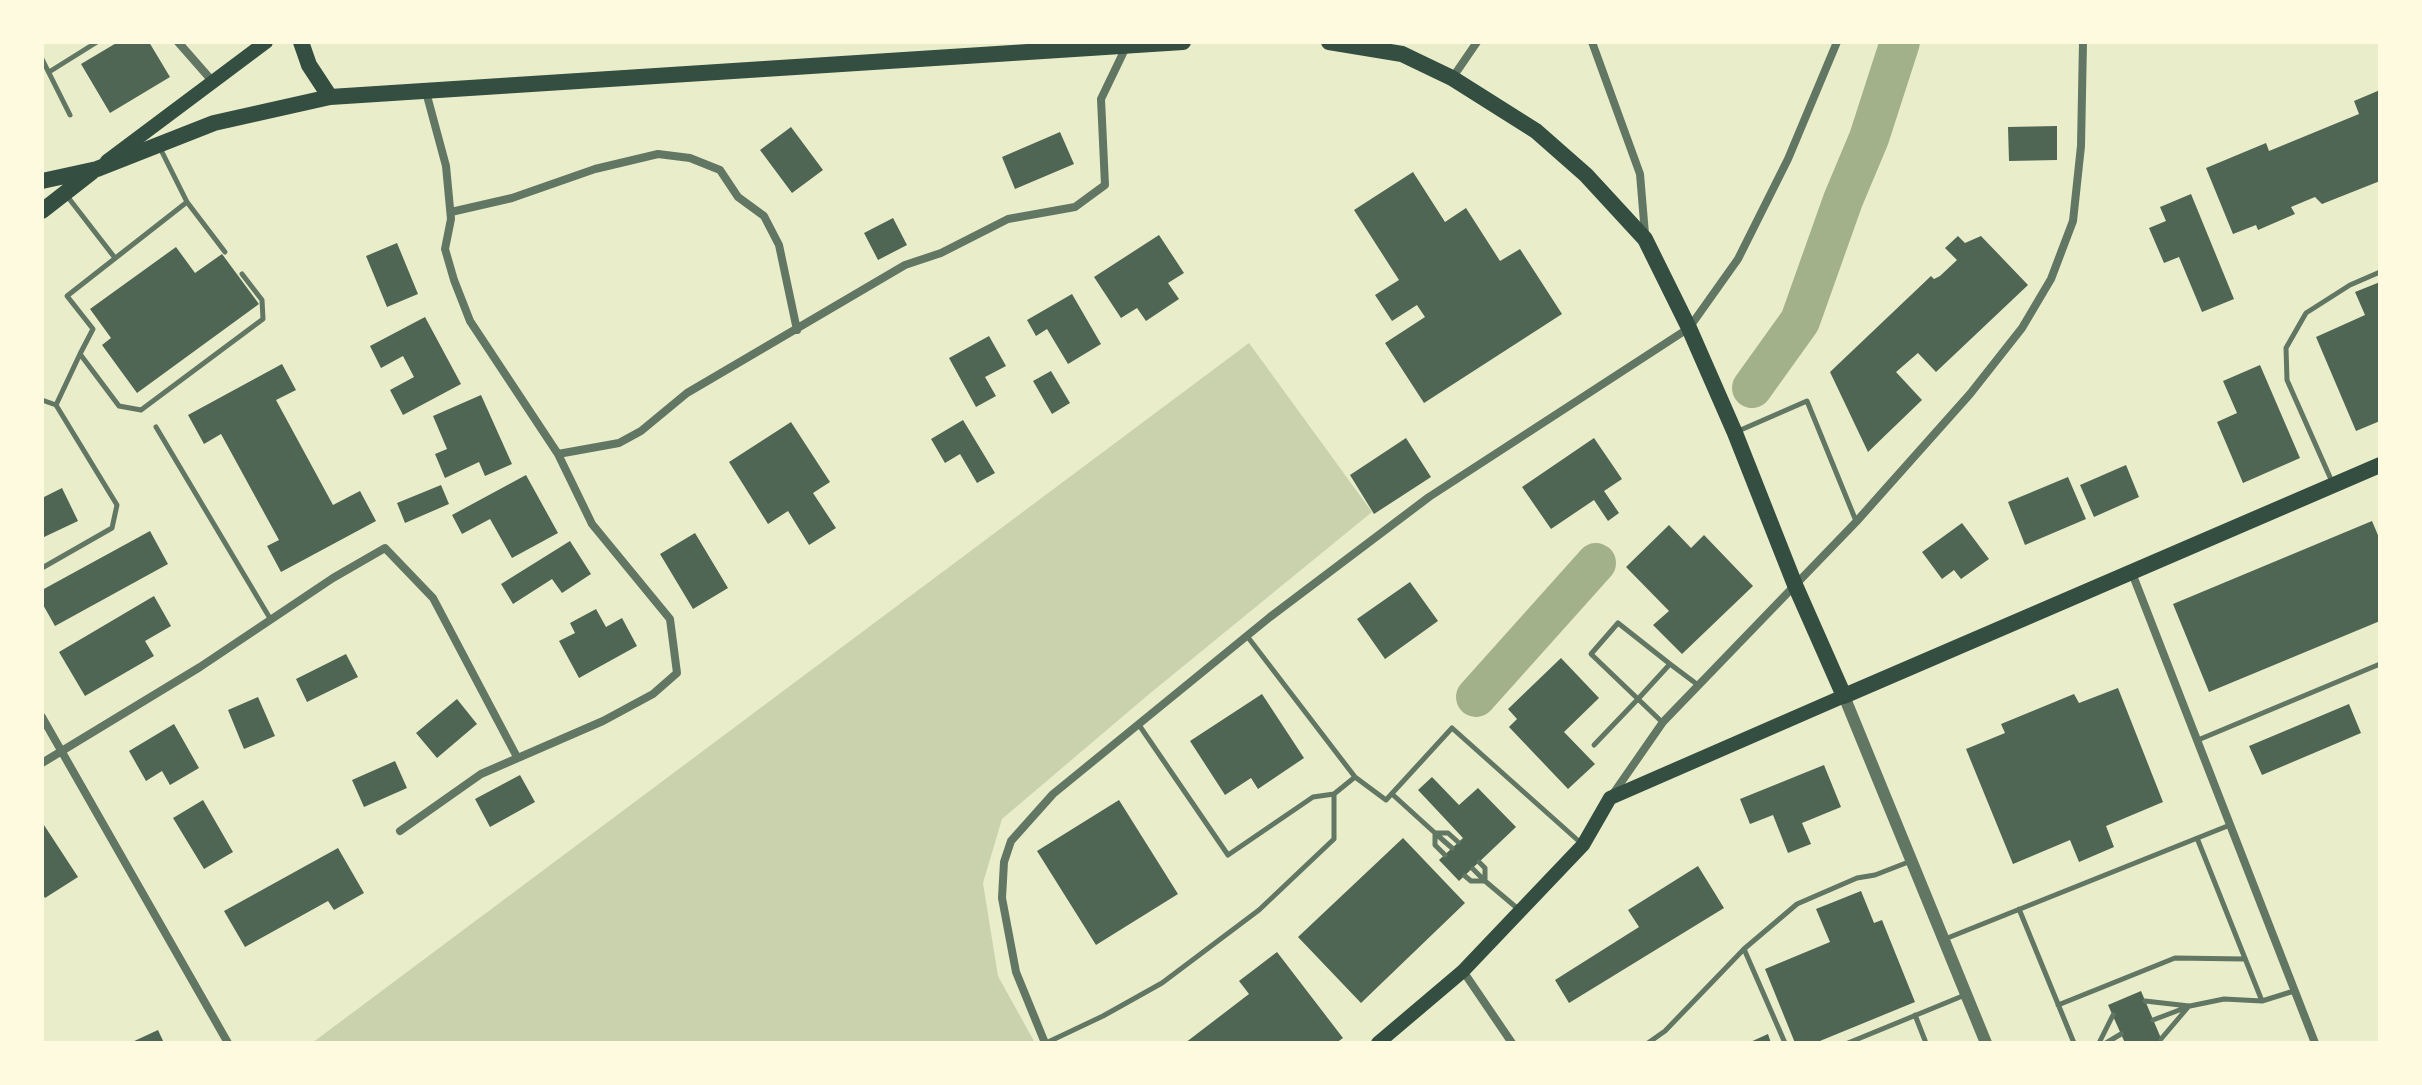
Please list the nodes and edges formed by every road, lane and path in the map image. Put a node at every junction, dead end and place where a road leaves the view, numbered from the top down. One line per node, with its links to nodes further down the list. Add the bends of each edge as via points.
1 (97, 42): 13 (lane)
2 (178, 42): 15 (street)
3 (266, 42): 15 (main road)
4 (301, 42): 17 (main road)
5 (1183, 42): 11 (main road)
6 (1329, 42): 14 (main road, via 1402,54)
7 (1477, 42): 14 (street)
8 (1592, 42): 26 (street, via 1640,174)
9 (1837, 42): 31 (street, via 1738,259)
10 (2083, 42): 41 (street, via 2073,221 2051,279 2022,328 1970,394)
11 (1127, 46): 16 (main road); 32 (street, via 1101,99 1105,185 1075,207 1008,219 905,265)
12 (42, 59): 13 (lane)
13 (49, 72): 18 (lane)
14 (1452, 78): 26 (main road, via 1536,131)
15 (214, 83): 20 (main road)
16 (426, 92): 17 (main road); 25 (street, via 446,166)
17 (330, 97): 19 (main road, via 214,123)
18 (70, 115)
19 (158, 145): 20 (main road); 23 (lane)
20 (97, 169): 21 (main road); 22 (main road)
21 (42, 181)
22 (65, 194): 24 (main road); 28 (lane)
23 (187, 202): 27 (lane); 28 (lane)
24 (42, 211)
25 (451, 212): 32 (street, via 658,154 690,158 720,170 738,197 764,216 779,245); 38 (street, via 445,249 470,321)
26 (1645, 239): 31 (main road)
27 (225, 252)
28 (115, 258): 33 (lane, via 67,296 93,329)
29 (2380, 272): 40 (lane, via 2306,313 2286,348 2287,380)
30 (242, 274): 33 (lane, via 262,300 263,319 141,410 119,406)
31 (1689, 328): 37 (main road); 46 (street, via 1429,497)
32 (797, 330): 38 (street, via 687,393 619,443)
33 (80, 354): 35 (lane)
34 (42, 400): 35 (lane)
35 (56, 405): 42 (lane, via 117,505 112,528)
36 (156, 427): 45 (lane)
37 (1735, 433): 41 (lane, via 1807,401); 44 (main road)
38 (558, 454): 58 (street, via 592,524 670,619 677,673 653,694 603,721)
39 (2380, 465): 40 (main road)
40 (2333, 485): 43 (main road)
41 (1856, 522): 44 (street)
42 (42, 568)
43 (2132, 573): 50 (main road); 55 (street)
44 (1795, 585): 49 (street); 50 (main road)
45 (271, 620): 57 (street); 58 (street, via 385,548 433,598)
46 (1247, 636): 54 (street); 60 (lane)
47 (1670, 664): 49 (lane); 51 (lane); 51 (lane, via 1618,623 1591,654)
48 (2380, 664): 55 (lane)
49 (1698, 685): 53 (street)
50 (1844, 696): 63 (main road); 72 (street)
51 (1638, 699): 53 (lane); 56 (lane)
52 (42, 717): 57 (street)
53 (1663, 722): 63 (street)
54 (1139, 725): 61 (lane, via 1228,855 1313,797); 95 (street, via 1053,794 1011,841 1004,862 1002,898 1016,972)
55 (2197, 741): 64 (street)
56 (1594, 745)
57 (61, 751): 59 (street); 94 (street)
58 (517, 757): 65 (street, via 481,774)
59 (42, 763)
60 (1355, 777): 61 (lane); 62 (lane, via 1386,800)
61 (1334, 794): 95 (lane, via 1334,839 1259,910 1162,983)
62 (1392, 794): 66 (lane); 69 (lane, via 1452,728)
63 (1610, 798): 69 (main road)
64 (2230, 825): 67 (lane); 83 (street)
65 (400, 831)
66 (1435, 833): 68 (lane, via 1448,833); 70 (lane); 71 (lane, via 1435,845)
67 (2197, 838): 77 (lane); 81 (lane)
68 (1458, 842)
69 (1583, 845): 78 (main road)
70 (1452, 848)
71 (1445, 855)
72 (1911, 861): 79 (street); 80 (lane, via 1797,904)
73 (1479, 862): 76 (lane)
74 (1473, 869): 76 (lane)
75 (1465, 876): 76 (lane)
76 (1485, 881): 78 (lane)
77 (2019, 909): 79 (lane); 87 (lane)
78 (1520, 911): 82 (main road)
79 (1944, 940): 84 (street)
80 (1744, 949): 98 (lane); 99 (lane)
81 (2244, 959): 86 (lane); 87 (lane, via 2175,958)
82 (1463, 971): 96 (main road); 97 (street)
83 (2295, 991): 86 (lane); 106 (street)
84 (1966, 995): 89 (lane); 102 (street)
85 (2145, 1001): 88 (lane)
86 (2262, 1001): 88 (lane, via 2224,999)
87 (2058, 1005): 103 (lane)
88 (2190, 1006): 91 (lane); 93 (lane)
89 (1915, 1015): 100 (lane); 101 (lane)
90 (2113, 1015): 104 (lane)
91 (2153, 1020)
92 (2121, 1034): 105 (lane)
93 (2161, 1039)
94 (228, 1043)
95 (1045, 1043)
96 (1378, 1043)
97 (1512, 1043)
98 (1648, 1043)
99 (1785, 1043)
100 (1848, 1043)
101 (1926, 1043)
102 (1986, 1043)
103 (2074, 1043)
104 (2099, 1043)
105 (2106, 1043)
106 (2315, 1043)

